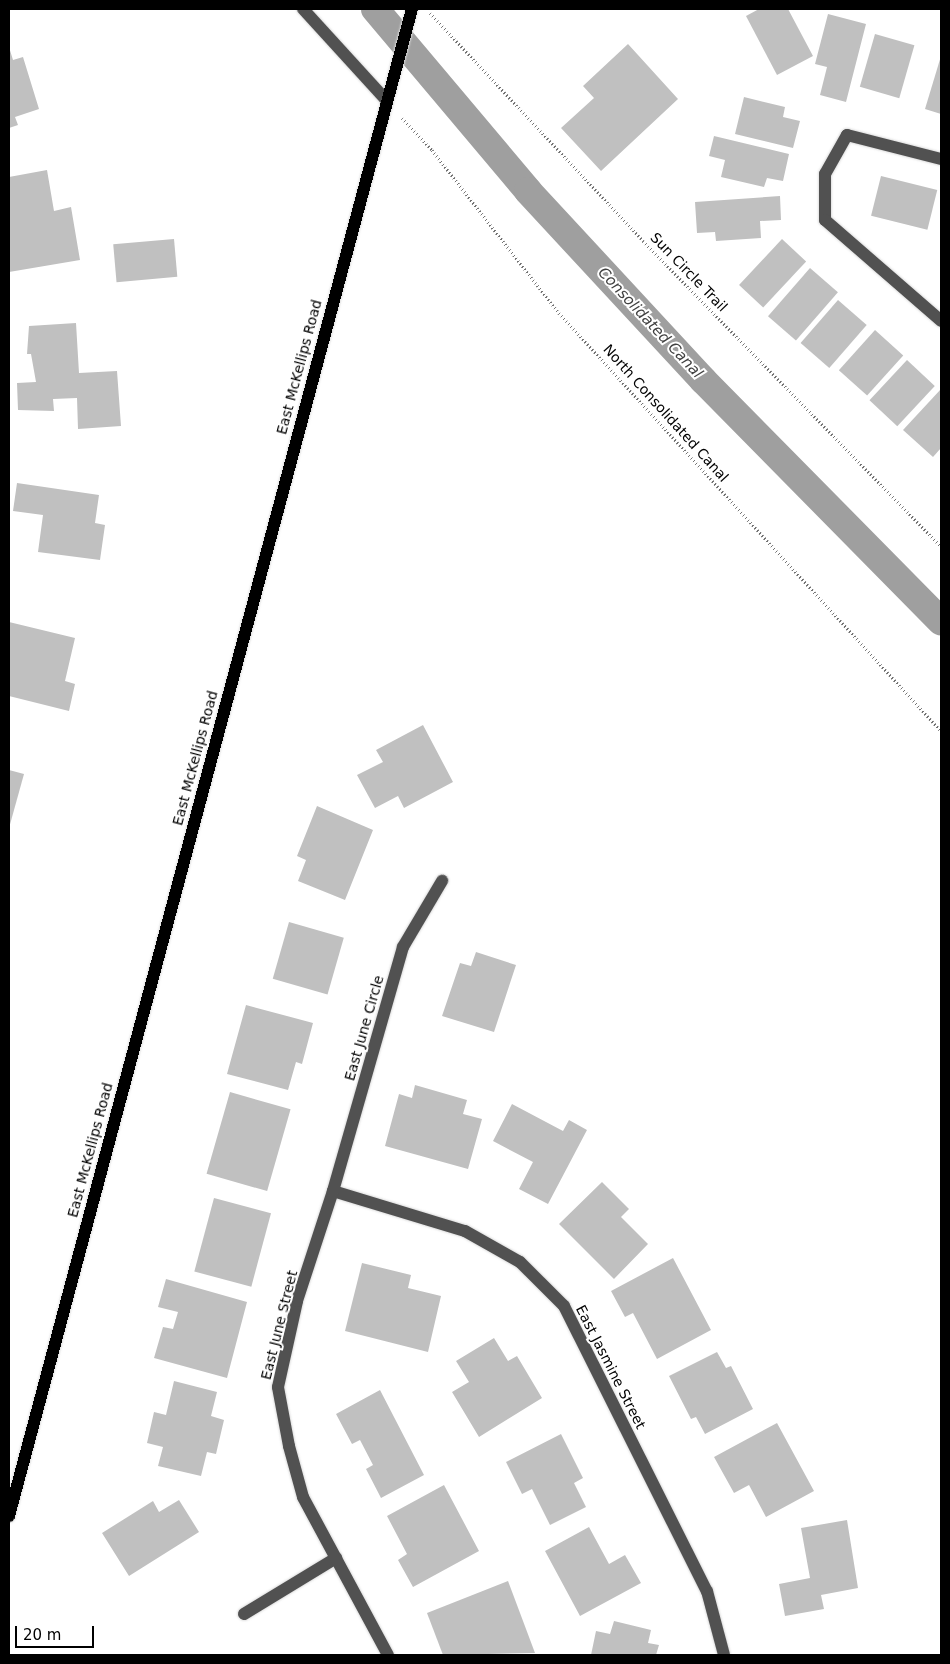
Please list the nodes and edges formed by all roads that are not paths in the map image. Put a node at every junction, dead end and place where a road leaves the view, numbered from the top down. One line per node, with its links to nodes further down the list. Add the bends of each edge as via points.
1 (303, 9): 3 (street)
2 (411, 12): 3 (main road, East McKellips Road)
3 (386, 100): 8 (main road, East McKellips Road)
4 (941, 159): 5 (street, via 847,135 825,174 825,220)
5 (941, 321)
6 (442, 881): 7 (street, East June Circle, via 403,947)
7 (333, 1191): 9 (street, East June Street, via 297,1301 278,1387 303,1497); 12 (street, East Jasmine Street, via 465,1231 520,1262 564,1306 707,1591)
8 (9, 1516)
9 (336, 1558): 10 (street); 11 (street, East June Street)
10 (244, 1614)
11 (388, 1655)
12 (724, 1655)

